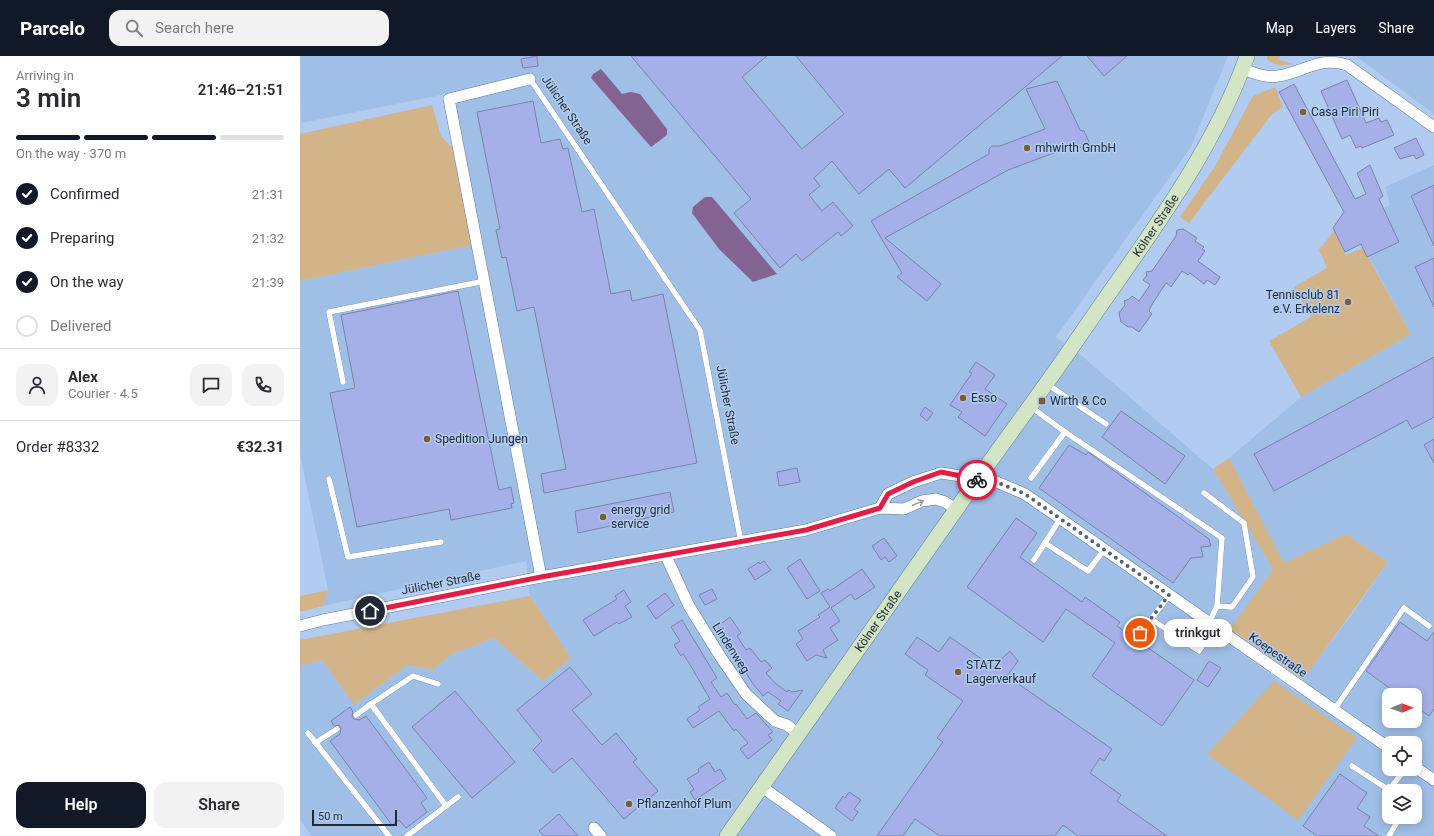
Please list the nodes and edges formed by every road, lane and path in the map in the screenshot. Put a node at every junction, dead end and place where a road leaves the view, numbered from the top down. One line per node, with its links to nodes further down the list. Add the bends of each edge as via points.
1 (1244, 63): 3 (street, via 1263,76 1278,76 1318,62 1340,62); 6 (main road, Kölner Straße, via 1226,106 1196,164)
2 (530, 79): 4 (street, Jülicher Straße, via 449,99); 18 (lane, Jülicher Straße, via 700,330)
3 (1434, 127)
4 (484, 281): 5 (lane, via 329,312); 23 (street, Jülicher Straße)
5 (343, 382)
6 (1047, 384): 7 (main road, Kölner Straße); 8 (lane)
7 (1031, 406): 9 (lane); 12 (main road, Kölner Straße)
8 (1106, 424)
9 (1066, 432): 10 (lane); 25 (lane, via 1222,538)
10 (1031, 478)
11 (329, 479): 17 (lane, via 348,557)
12 (977, 480): 14 (street, via 941,472 888,494); 15 (main road, Kölner Straße); 16 (street, Koepestraße, via 1025,494)
13 (1204, 493): 25 (lane, via 1244,523 1253,577 1232,607)
14 (880, 508): 15 (street, Jülicher Straße, one-way to 15, via 904,509 922,500 936,500 945,502); 18 (street, Jülicher Straße, via 806,530)
15 (956, 510): 37 (main road, Kölner Straße)
16 (1060, 519): 19 (lane); 20 (street, Koepestraße)
17 (441, 542)
18 (741, 542): 21 (street, Jülicher Straße)
19 (1045, 543): 20 (lane, via 1088,571); 22 (lane)
20 (1104, 550): 24 (street, Koepestraße)
21 (666, 556): 23 (street, Jülicher Straße); 37 (street, Lindenweg, via 689,606 746,694 775,720 787,725)
22 (1034, 560)
23 (541, 577): 28 (street, Jülicher Straße)
24 (1169, 595): 26 (lane); 27 (street, Koepestraße)
25 (1217, 606): 27 (lane)
26 (1151, 619): 27 (lane, via 1199,651); 30 (lane)
27 (1212, 625): 33 (street, Koepestraße)
28 (300, 626)
29 (1429, 626): 33 (lane, via 1404,608)
30 (1140, 633)
31 (438, 684): 32 (lane, via 413,676)
32 (372, 704): 34 (lane); 46 (lane)
33 (1334, 710): 39 (street, Koepestraße)
34 (356, 715)
35 (336, 728): 38 (lane)
36 (308, 733): 38 (lane)
37 (799, 735): 44 (main road, Kölner Straße)
38 (316, 743): 48 (lane)
39 (1382, 743)
40 (1352, 766): 43 (lane)
41 (1422, 772): 42 (street)
42 (1434, 780)
43 (1382, 786)
44 (762, 787): 50 (main road, Kölner Straße); 51 (street)
45 (458, 797): 46 (lane)
46 (446, 806): 49 (lane)
47 (1396, 824): 52 (lane)
48 (388, 836)
49 (407, 836)
50 (727, 836)
51 (831, 836)
52 (1389, 836)

